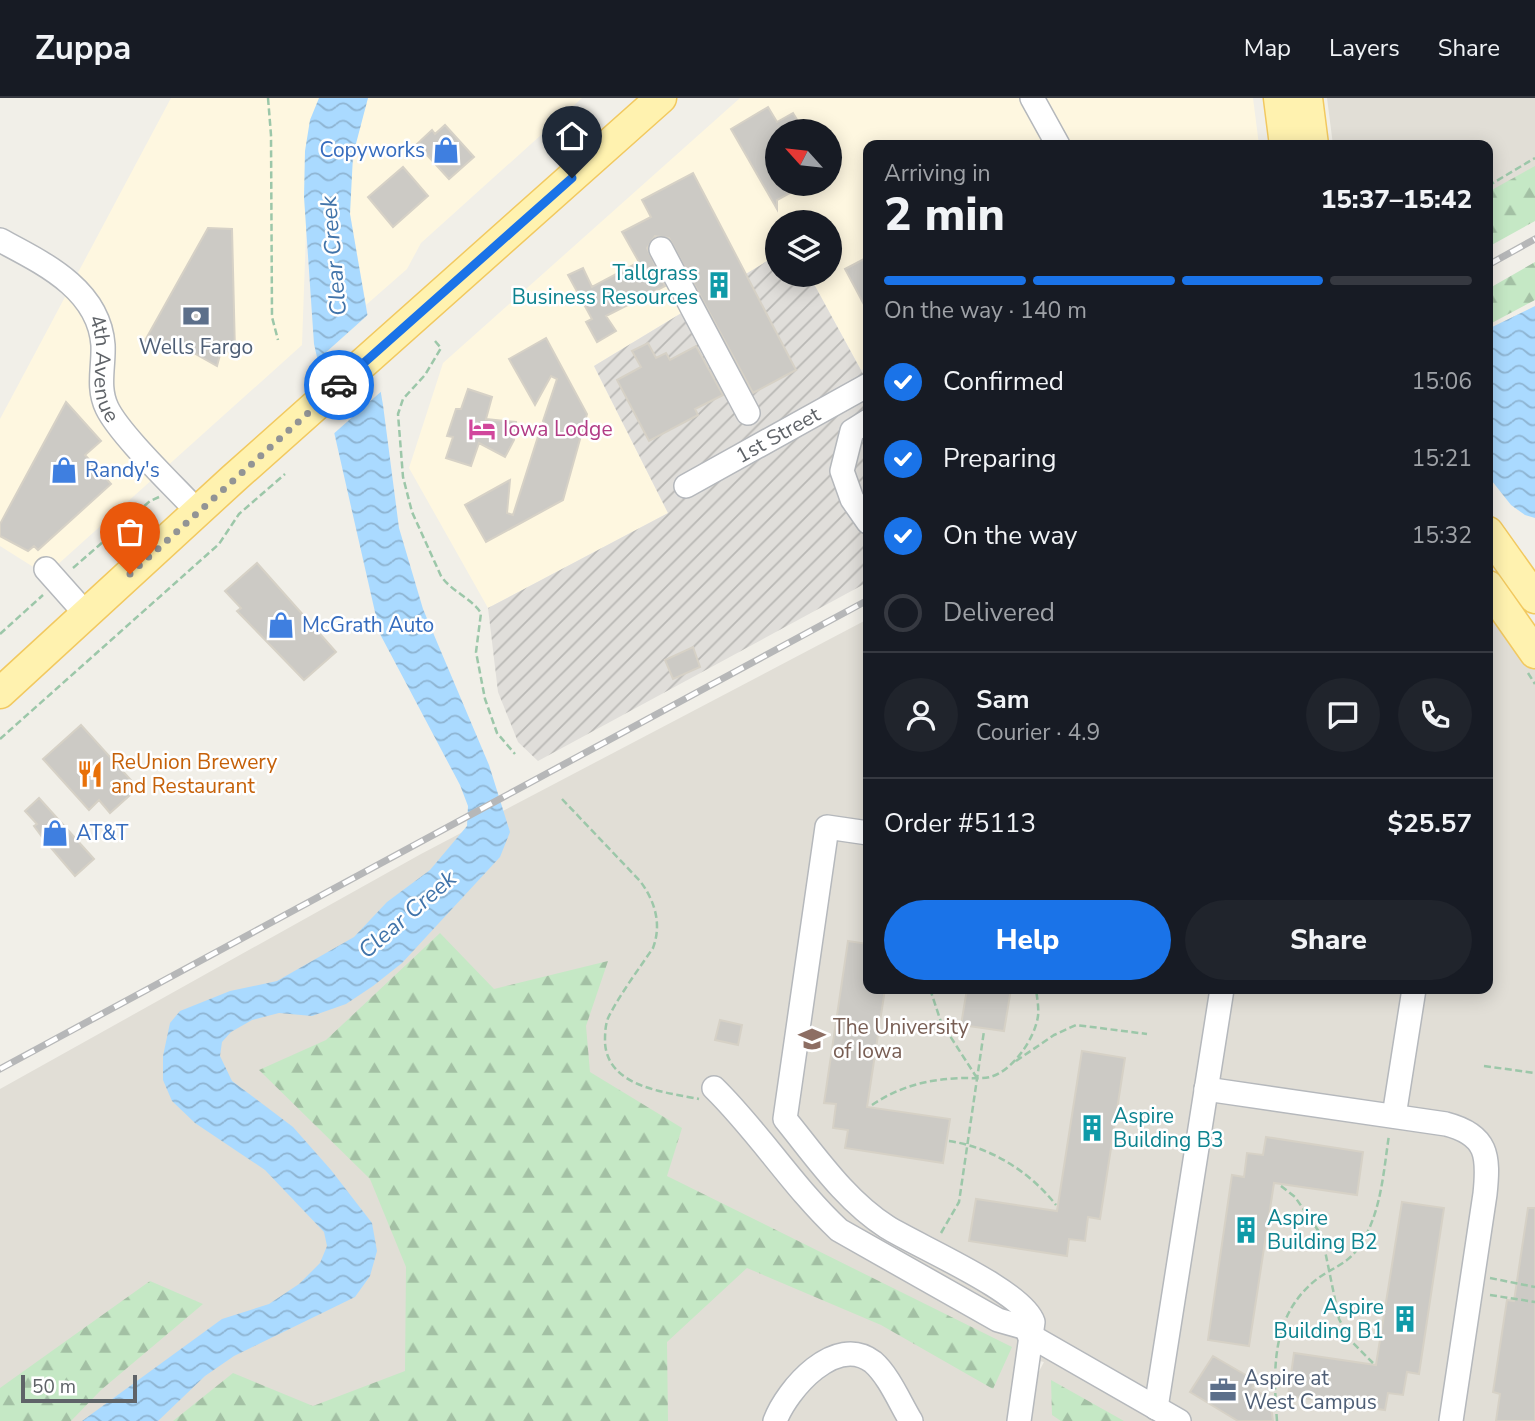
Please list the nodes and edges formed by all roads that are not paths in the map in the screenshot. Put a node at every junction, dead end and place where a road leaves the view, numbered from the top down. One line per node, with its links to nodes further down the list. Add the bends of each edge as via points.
1 (661, 98): 14 (main road)
2 (1032, 98): 5 (street)
3 (1279, 98): 6 (main road)
4 (1307, 98): 7 (main road)
5 (1055, 140)
6 (1283, 140)
7 (1312, 140)
8 (0, 240): 14 (street, 4th Avenue, via 48,266 86,301 101,330 100,386 108,412)
9 (662, 249): 11 (street)
10 (863, 391): 13 (street, 1st Street)
11 (748, 413)
12 (863, 424): 15 (street, via 852,431 842,471)
13 (686, 486)
14 (198, 512): 20 (main road)
15 (863, 515)
16 (1493, 539): 19 (main road)
17 (48, 579): 20 (street)
18 (1493, 593): 21 (main road)
19 (1535, 598)
20 (86, 614): 22 (main road)
21 (1535, 653)
22 (0, 693)
23 (863, 833): 29 (street, via 827,827 785,1119 858,1207 1020,1303 1033,1322)
24 (1221, 994): 27 (street)
25 (1413, 994): 28 (street)
26 (714, 1088): 29 (street, via 839,1230 999,1320)
27 (1206, 1089): 28 (street); 30 (street)
28 (1393, 1116): 35 (street, via 1463,1128 1484,1149 1488,1162)
29 (1030, 1332): 30 (street); 33 (street)
30 (1156, 1408): 34 (street)
31 (775, 1421): 32 (street, via 813,1371 834,1357 853,1354 876,1365)
32 (911, 1421)
33 (1019, 1421)
34 (1179, 1421)
35 (1451, 1421)

